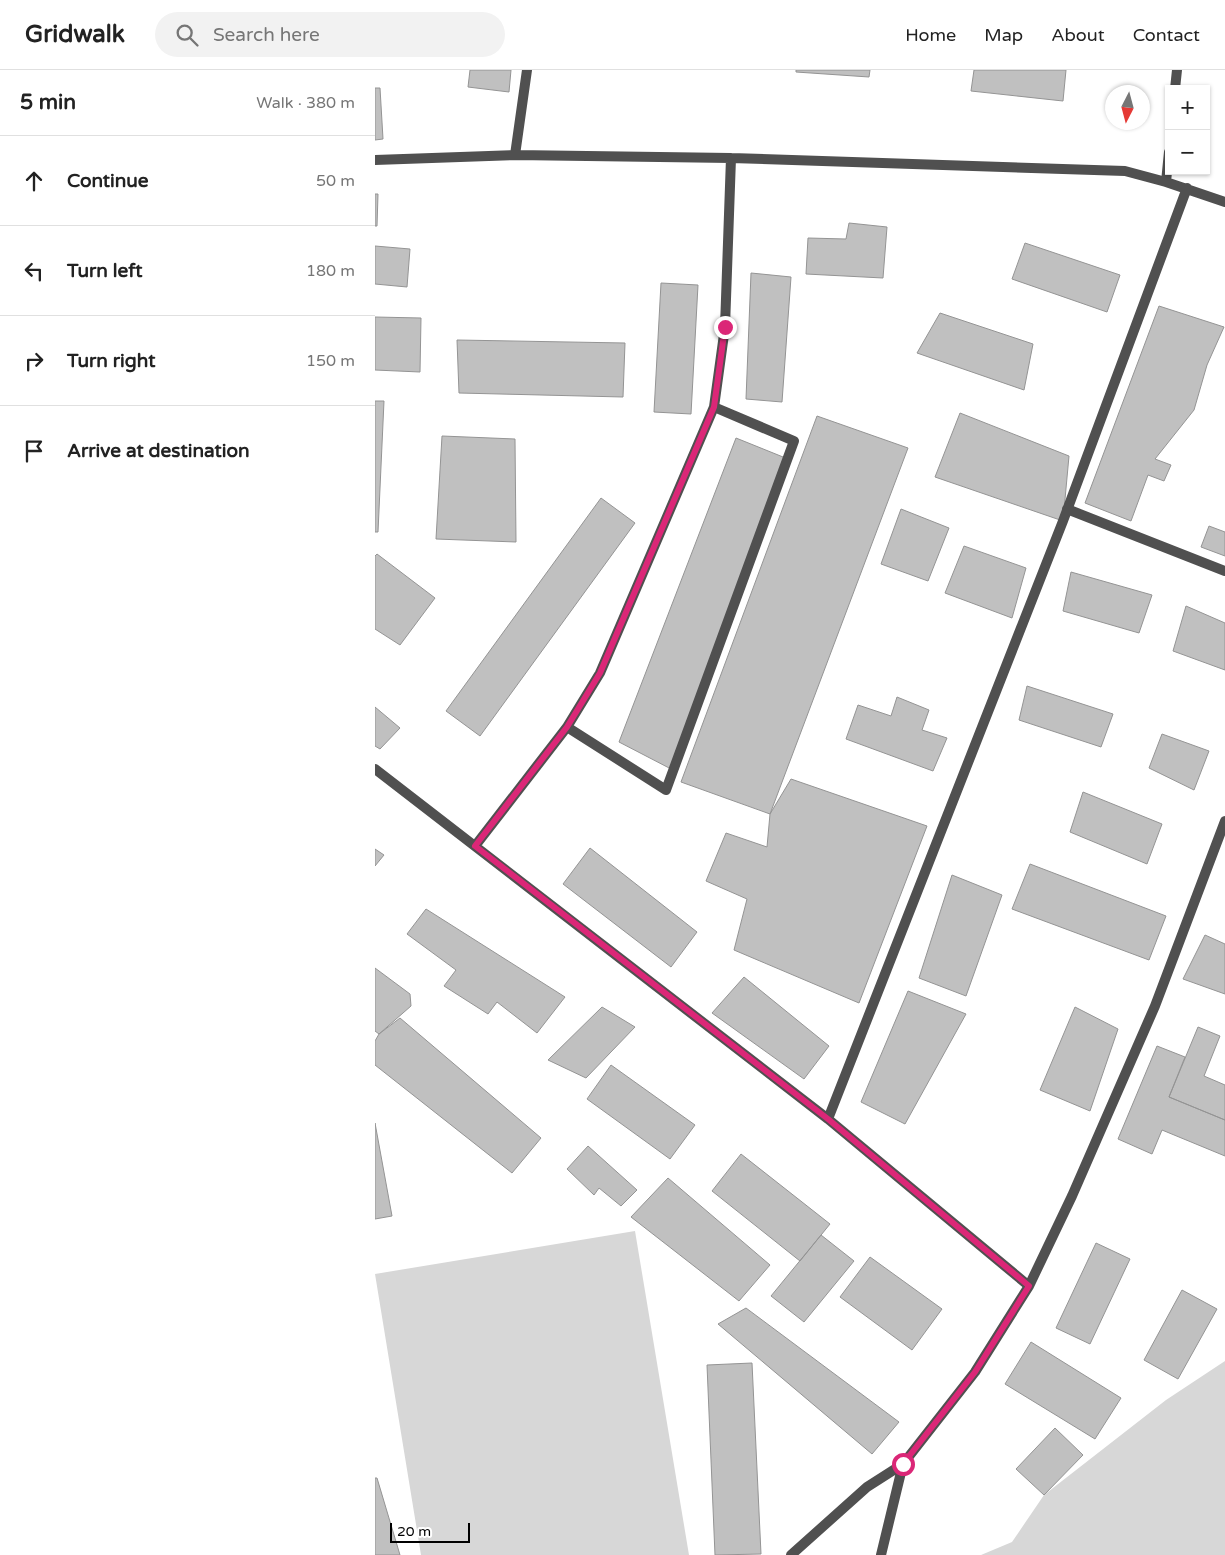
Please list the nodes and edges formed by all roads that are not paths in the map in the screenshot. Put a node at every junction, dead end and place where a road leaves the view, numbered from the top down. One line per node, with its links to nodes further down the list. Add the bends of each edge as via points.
1 (527, 70): 4 (lane)
2 (1177, 70): 3 (lane)
3 (1175, 85)
4 (515, 155): 5 (lane); 6 (lane)
5 (731, 158): 8 (lane, via 1125,171); 11 (lane, via 725,327)
6 (375, 160)
7 (1167, 175): 8 (lane)
8 (1166, 182): 9 (lane)
9 (1187, 188): 10 (lane); 12 (lane)
10 (1225, 202)
11 (714, 407): 14 (lane, via 600,673); 14 (lane, via 793,441 666,790)
12 (1067, 509): 13 (lane); 18 (lane)
13 (1225, 571)
14 (567, 727): 17 (lane)
15 (375, 768): 17 (lane)
16 (1225, 820): 19 (lane, via 1155,1006)
17 (475, 846): 18 (lane)
18 (828, 1119): 19 (lane)
19 (1029, 1286): 20 (lane, via 975,1372)
20 (903, 1464): 21 (lane, via 867,1487); 22 (lane)
21 (791, 1555)
22 (881, 1555)

